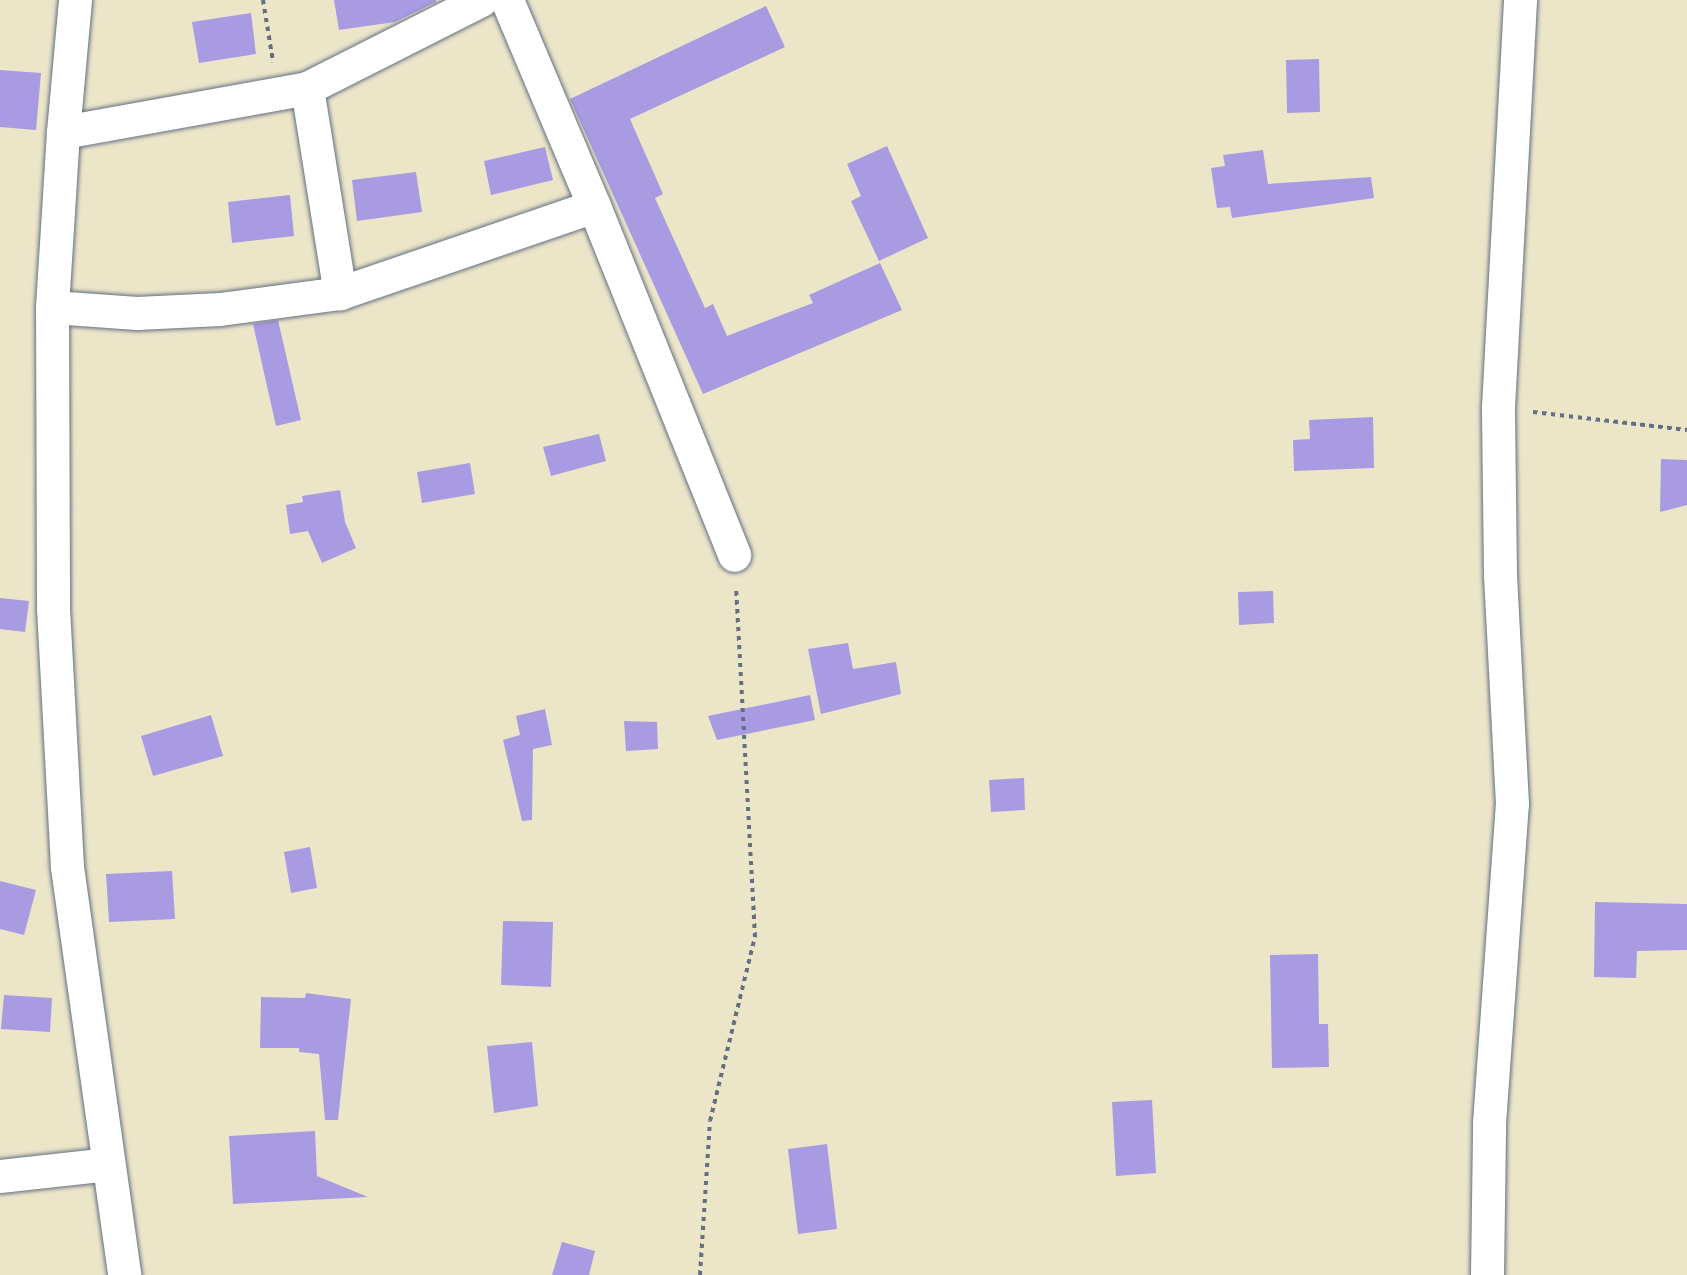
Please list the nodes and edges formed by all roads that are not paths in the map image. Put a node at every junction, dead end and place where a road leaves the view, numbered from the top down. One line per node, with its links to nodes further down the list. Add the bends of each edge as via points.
1 (75, 0): 6 (street)
2 (481, 0): 5 (street)
3 (507, 0): 7 (street)
4 (1520, 0): 14 (street, via 1498,407 1500,575 1512,804 1489,1123)
5 (292, 90): 6 (street); 8 (street)
6 (63, 132): 9 (street)
7 (594, 206): 8 (street); 10 (street)
8 (340, 293): 9 (street, via 137,313)
9 (52, 307): 11 (street, via 53,608 67,867)
10 (734, 555)
11 (108, 1164): 12 (street); 13 (street)
12 (0, 1176)
13 (124, 1275)
14 (1487, 1275)

